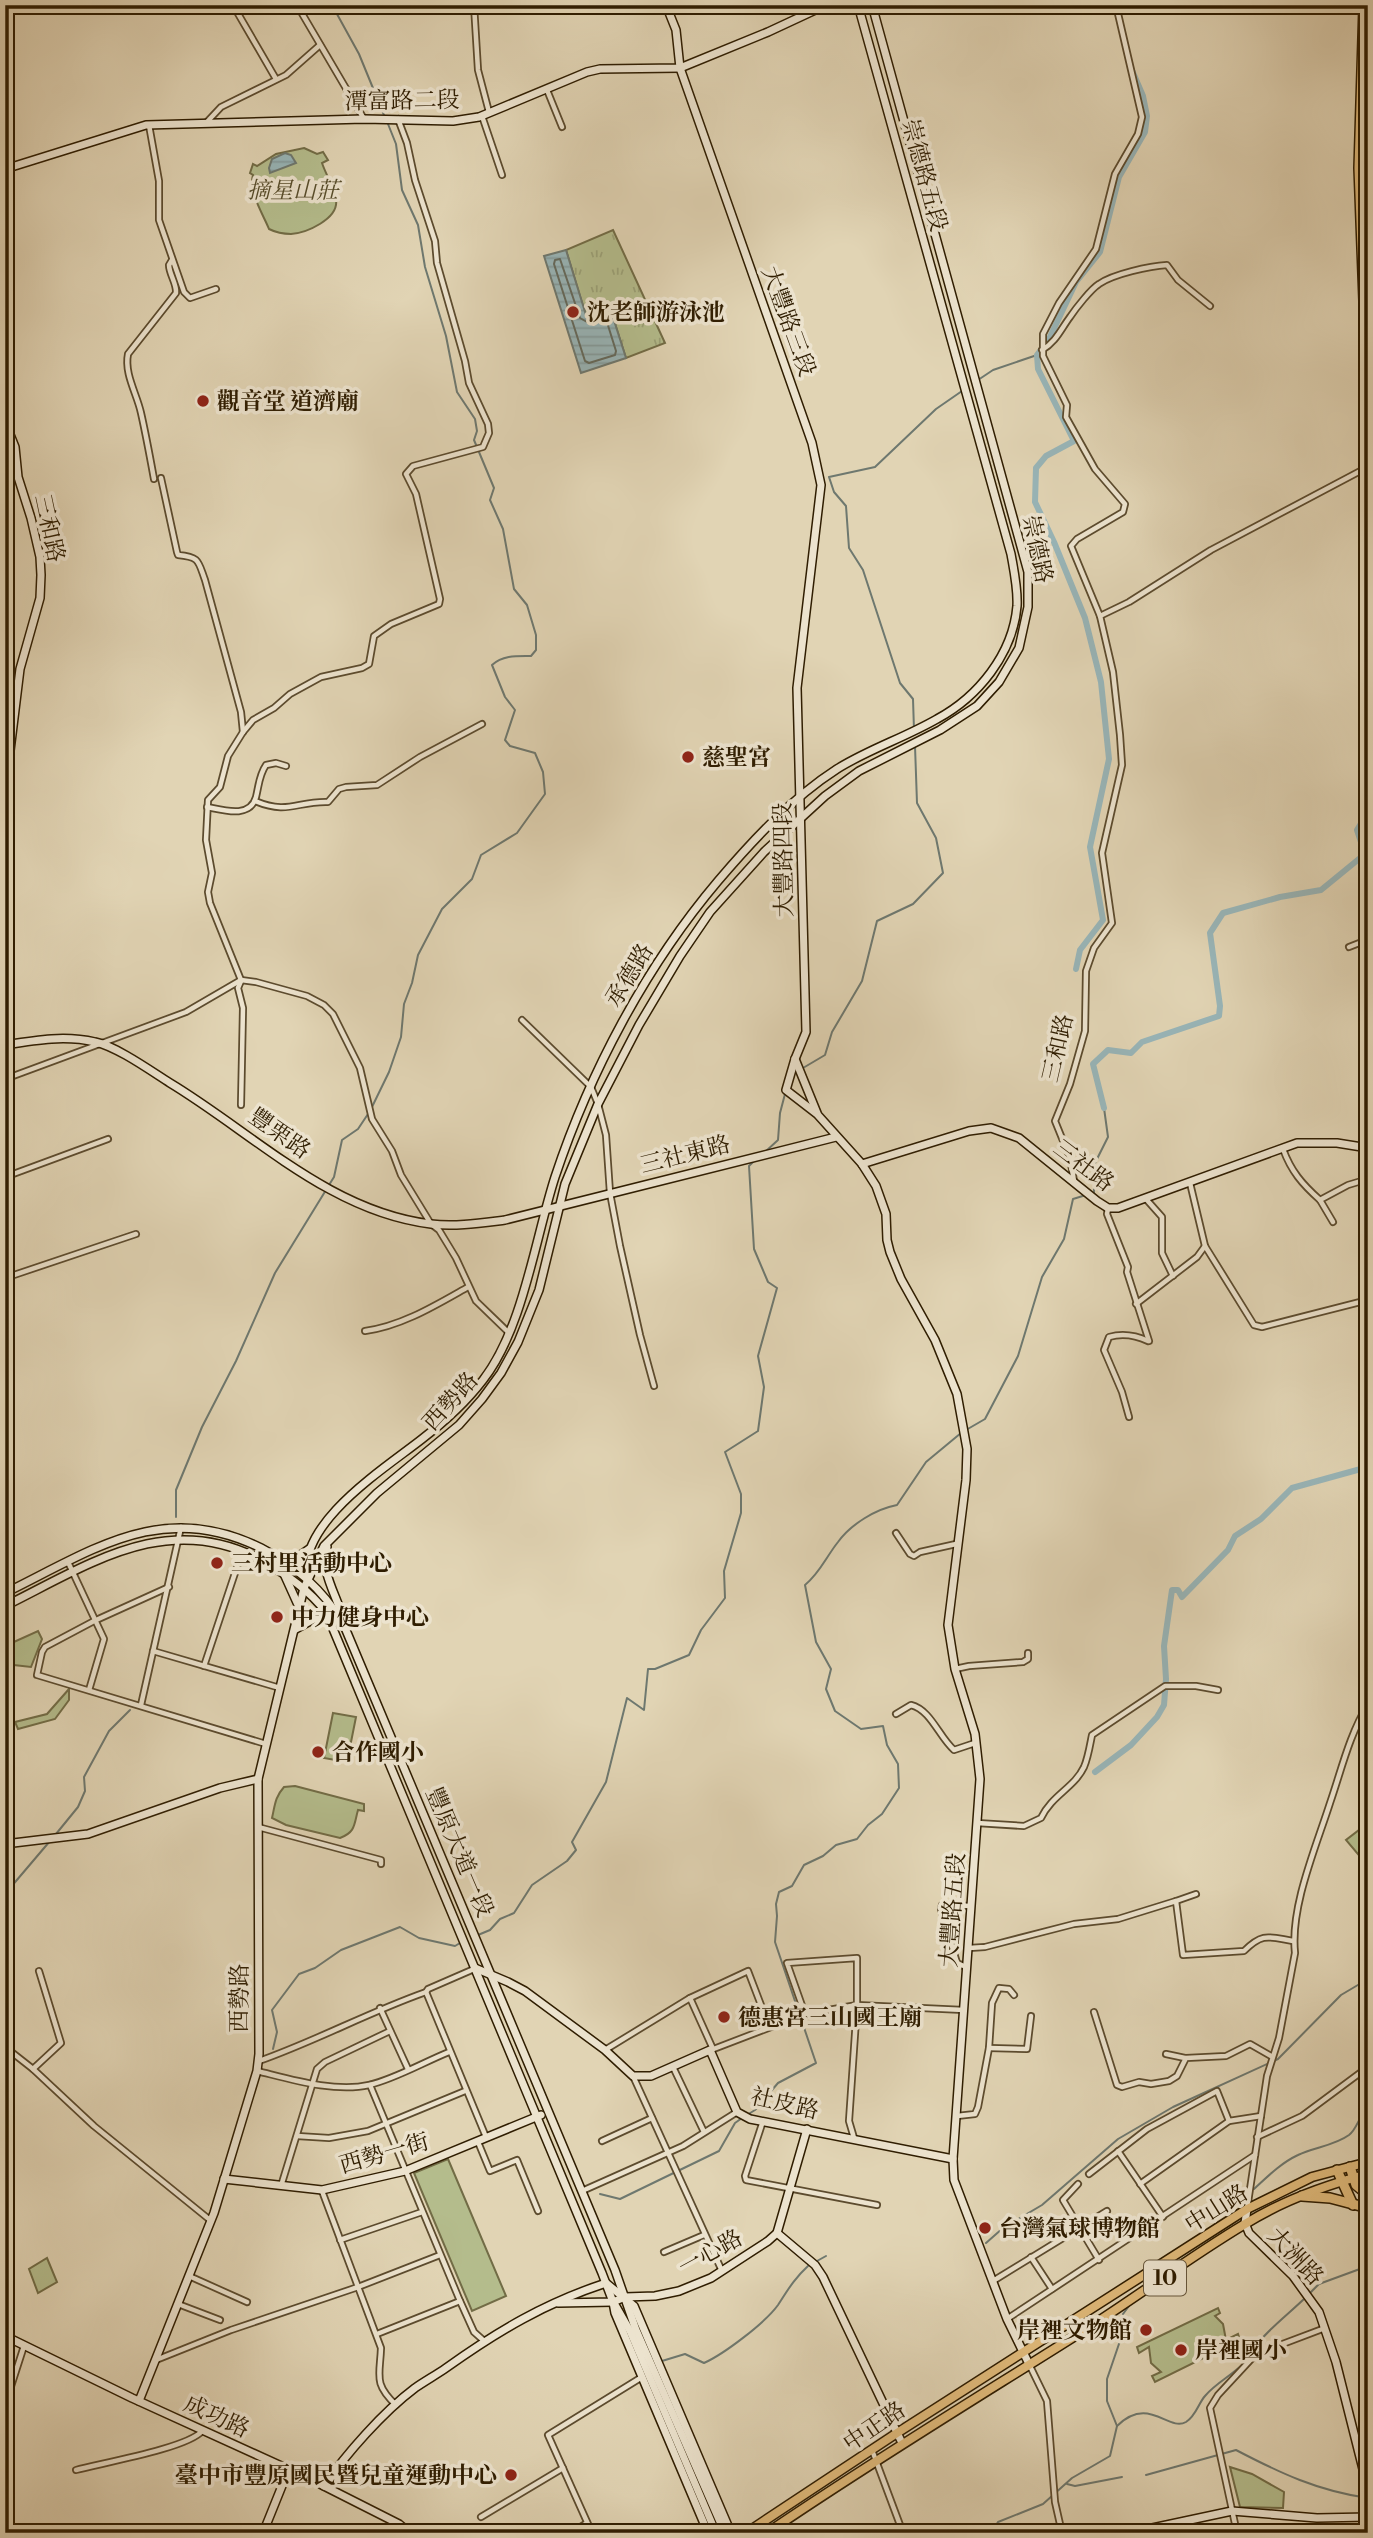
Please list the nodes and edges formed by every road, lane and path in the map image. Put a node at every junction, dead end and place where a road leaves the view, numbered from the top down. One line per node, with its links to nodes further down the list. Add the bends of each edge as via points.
1 (233, 5): 14 (street)
2 (297, 5): 12 (street)
3 (474, 5): 16 (street)
4 (573, 5): 11 (street)
5 (666, 5): 13 (street, 大豐路三段, via 676,30)
6 (826, 5): 13 (street, 潭富路二段)
7 (858, 5): 29 (street, 崇德路五段)
8 (872, 5): 28 (street, 崇德路五段)
9 (1116, 5): 27 (street, via 1143,117 1115,174 1096,249 1059,303 1043,334)
10 (1364, 5): 30 (highway, via 1359,168)
11 (565, 8)
12 (320, 45): 14 (street); 17 (street)
13 (680, 68): 15 (street, 潭富路二段, via 600,69); 36 (street, 大豐路三段, via 818,465 821,485)
14 (276, 79): 19 (street, via 221,107)
15 (547, 89): 16 (street, 潭富路二段); 21 (street)
16 (486, 114): 18 (street, 潭富路二段, via 453,121); 23 (street)
17 (364, 119): 18 (street, 潭富路二段); 19 (street, 潭富路二段)
18 (398, 119): 38 (street, via 435,242 469,383 489,433 483,447 413,467 406,474 428,540 439,604 374,636 369,664 321,677 253,720)
19 (206, 123): 20 (street, 潭富路二段)
20 (148, 125): 22 (street, 潭富路二段); 24 (street, via 159,181 159,220)
21 (562, 127)
22 (5, 169)
23 (502, 175)
24 (172, 260): 25 (street, via 190,298); 34 (street, via 169,270 176,293 127,360)
25 (216, 289)
26 (1210, 306): 27 (street, via 1167,265 1114,277 1094,288 1052,344)
27 (1042, 350): 35 (street, via 1081,445 1125,504 1123,512 1071,546)
28 (969, 352): 43 (street, 崇德路, via 1028,572 1026,626 1019,648 977,706 859,771)
29 (957, 355): 40 (street, 崇德路, via 1011,554 1017,605 1009,639 993,670 965,699 937,719 871,749)
30 (1368, 407)
31 (5, 422): 44 (street, 三和路, via 15,447 41,575 40,598 20,668 7,775)
32 (1366, 468): 35 (street, via 1211,550)
33 (161, 478): 38 (street, via 178,555 194,556 205,580)
34 (154, 479)
35 (1100, 616): 66 (street, 三和路, via 1113,672 1122,765 1102,853 1112,923 1094,948 1086,971 1085,1031 1055,1121)
36 (800, 658): 40 (street, 大豐路四段)
37 (482, 724): 41 (street, via 377,785 339,789 328,802 280,809)
38 (243, 732): 42 (street)
39 (286, 766): 41 (street, via 266,765 260,773)
40 (802, 794): 43 (street, 大豐路四段); 54 (street, 承德路, via 739,856 697,907 623,1023)
41 (256, 801): 42 (street, via 240,811)
42 (207, 807): 48 (street, via 210,903)
43 (802, 816): 52 (street, 大豐路四段, via 806,1032); 55 (street, 承德路, via 710,912 639,1025)
44 (5, 852)
45 (1368, 919): 46 (street)
46 (1367, 943): 47 (street)
47 (1349, 947)
48 (242, 981): 50 (street, via 186,1012); 56 (street, via 238,988 243,1008); 74 (street, via 307,996 333,1014 360,1068 372,1119)
49 (522, 1020): 54 (street)
50 (99, 1042): 51 (street, 豐栗路, via 57,1038); 53 (street); 74 (street, 豐栗路, via 345,1197)
51 (5, 1045)
52 (795, 1059): 57 (street, 大豐路四段); 57 (street, 大豐路四段, via 786,1090)
53 (5, 1079)
54 (593, 1091): 55 (street); 72 (street, 承德路, via 568,1140)
55 (598, 1104): 67 (street, via 606,1135); 70 (street, 承德路)
56 (241, 1105)
57 (817, 1114): 58 (street, 大豐路四段)
58 (836, 1136): 62 (street, 大豐路四段); 67 (street, 三社東路)
59 (108, 1139): 63 (street)
60 (1283, 1148): 61 (street, 三社路, via 1310,1142); 65 (street, 三社路); 69 (street, via 1290,1169)
61 (1368, 1148)
62 (862, 1164): 66 (street, 三社路, via 991,1128 1019,1138); 86 (street, 大豐路四段, via 883,1200 887,1240 896,1267 948,1367)
63 (5, 1177)
64 (1368, 1179): 69 (street)
65 (1190, 1181): 68 (street, 三社路); 76 (street)
66 (1075, 1184): 71 (street, 三社路)
67 (610, 1193): 70 (street, 三社東路); 84 (street)
68 (1146, 1199): 71 (street, 三社路); 77 (street, via 1161,1217 1162,1253)
69 (1320, 1199): 73 (street)
70 (558, 1208): 72 (street, 三社東路); 90 (street, 西勢路, via 539,1290 501,1373 459,1425)
71 (1108, 1208): 81 (street)
72 (545, 1210): 74 (street, 豐栗路, via 479,1223); 83 (street, 西勢路)
73 (1333, 1222)
74 (431, 1224): 79 (street, via 456,1258)
75 (136, 1234): 78 (street)
76 (1205, 1246): 77 (street); 80 (street, via 1254,1325 1262,1327)
77 (1173, 1276): 81 (street)
78 (5, 1278)
79 (468, 1287): 82 (street, via 407,1318); 83 (street)
80 (1368, 1300)
81 (1136, 1304): 85 (street, via 1149,1341 1117,1335 1109,1337 1104,1350)
82 (365, 1331)
83 (508, 1332): 92 (street, 西勢路, via 483,1381 424,1438 354,1492)
84 (654, 1386)
85 (1129, 1417)
86 (967, 1449): 91 (street, 大豐路五段)
87 (181, 1527): 89 (street); 94 (street, 豐原大道一段, via 226,1534); 95 (street, 豐原大道一段, via 121,1538)
88 (896, 1533): 91 (street, via 914,1556)
89 (178, 1539): 93 (street, 豐原大道一段, via 211,1542); 96 (street, 豐原大道一段, via 134,1546); 99 (street)
90 (329, 1539): 98 (street, 西勢路); 105 (street, via 325,1571)
91 (956, 1544): 110 (street, 大豐路五段, via 948,1625)
92 (310, 1549): 94 (street); 98 (street, 西勢路)
93 (242, 1552): 97 (street, 豐原大道一段); 109 (street)
94 (284, 1560): 98 (street, 豐原大道一段)
95 (68, 1562): 96 (street); 100 (street, 豐原大道一段)
96 (73, 1572): 101 (street, 豐原大道一段); 104 (street)
97 (283, 1573): 98 (street, 豐原大道一段); 102 (street)
98 (306, 1584): 102 (street, 西勢路); 103 (street, 豐原大道一段); 105 (street, 豐原大道一段, via 323,1593)
99 (169, 1587): 104 (street); 107 (street)
100 (5, 1593)
101 (5, 1606)
102 (299, 1609): 106 (street, 西勢路)
103 (330, 1620): 106 (street, via 314,1619); 130 (street, 豐原大道一段)
104 (94, 1621): 112 (street, via 104,1639); 112 (street, via 45,1647 37,1675)
105 (343, 1623): 132 (street, 豐原大道一段)
106 (296, 1629): 111 (street, 西勢路)
107 (153, 1651): 109 (street); 115 (street)
108 (1028, 1653): 110 (street, via 1023,1662)
109 (204, 1666): 111 (street)
110 (955, 1670): 117 (street, 大豐路五段)
111 (280, 1688): 118 (street, 西勢路)
112 (89, 1690): 115 (street)
113 (1218, 1690): 120 (street, via 1165,1686 1092,1735 1084,1768 1047,1805 1041,1818 1024,1826)
114 (1368, 1704): 127 (street, via 1346,1748 1309,1865)
115 (141, 1705): 118 (street)
116 (896, 1714): 117 (street, via 911,1705 920,1708 954,1750)
117 (977, 1742): 120 (street, 大豐路五段)
118 (266, 1744): 119 (street, 西勢路)
119 (258, 1779): 121 (street, 西勢路); 122 (street, via 88,1834)
120 (976, 1823): 126 (street, 大豐路五段)
121 (257, 1826): 123 (street, via 381,1860); 152 (street, 西勢路)
122 (5, 1844)
123 (381, 1864)
124 (1196, 1894): 125 (street)
125 (1176, 1901): 127 (street, via 1183,1955 1244,1951 1256,1939 1268,1937); 128 (street, via 1118,1919)
126 (972, 1906): 128 (street, 大豐路五段); 129 (street, via 942,1905 941,1909 957,1963)
127 (1293, 1941): 150 (street, via 1289,1986)
128 (968, 1948): 129 (street, 大豐路五段)
129 (967, 1967): 138 (street, 大豐路五段)
130 (475, 1968): 132 (street); 133 (street); 164 (street, 豐原大道一段)
131 (39, 1971): 155 (street, via 61,2043)
132 (491, 1975): 146 (street, via 524,1991); 162 (street, 豐原大道一段)
133 (426, 1992): 137 (street); 148 (street)
134 (1014, 1995): 145 (street, via 999,1988 992,2003)
135 (690, 1998): 142 (street, via 748,1971); 146 (street); 147 (street)
136 (857, 2006): 138 (street); 140 (street); 140 (street, via 857,1958 787,1963); 176 (street, via 849,2121)
137 (380, 2008): 143 (street); 152 (street)
138 (965, 2010): 165 (street, 大豐路五段)
139 (1094, 2012): 151 (street, via 1117,2085 1169,2081)
140 (805, 2014): 142 (street)
141 (1031, 2016): 145 (street, via 1027,2049)
142 (769, 2026): 147 (street)
143 (390, 2031): 156 (street); 159 (street, via 325,2062)
144 (5, 2047): 155 (street)
145 (989, 2048): 165 (street, via 975,2114)
146 (605, 2050): 158 (street)
147 (712, 2050): 153 (street); 163 (street, 社皮路)
148 (449, 2052): 156 (street); 161 (street)
149 (1166, 2054): 151 (street)
150 (1272, 2056): 151 (street, via 1250,2043 1214,2059); 166 (street)
151 (1186, 2058)
152 (259, 2061): 157 (street, 西勢路)
153 (673, 2067): 158 (street, via 651,2076); 172 (street)
154 (1368, 2067): 174 (street, via 1302,2116)
155 (33, 2069): 208 (street, via 94,2126)
156 (408, 2070): 160 (street)
157 (257, 2071): 159 (street); 190 (street, 西勢路)
158 (633, 2076): 167 (street)
159 (312, 2084): 160 (street); 173 (street)
160 (370, 2085): 170 (street)
161 (465, 2091): 170 (street); 175 (street)
162 (548, 2112): 164 (street, 西勢一街); 197 (street, 豐原大道一段)
163 (737, 2112): 168 (street, 社皮路); 172 (street)
164 (538, 2116): 175 (street, 西勢一街); 221 (street, 豐原大道一段)
165 (957, 2116): 182 (street, 大豐路五段)
166 (1261, 2116): 169 (street); 174 (street)
167 (652, 2118): 177 (street); 180 (street)
168 (763, 2120): 171 (street, 社皮路); 195 (street, via 746,2180)
169 (1229, 2122): 179 (street, via 1217,2091 1147,2129); 192 (street)
170 (385, 2125): 173 (street, via 329,2138); 186 (street)
171 (807, 2129): 176 (street, 社皮路); 195 (street, 一心路)
172 (704, 2132): 180 (street)
173 (297, 2136): 194 (street)
174 (1257, 2137): 181 (street)
175 (486, 2138): 178 (street, 西勢一街)
176 (854, 2138): 182 (street, 社皮路)
177 (602, 2141)
178 (478, 2142): 186 (street, 西勢一街); 204 (street, via 490,2171 517,2160)
179 (1118, 2151): 187 (street); 192 (street)
180 (668, 2154): 197 (street); 212 (street)
181 (1255, 2155): 203 (street); 207 (street)
182 (953, 2159): 220 (street, 大豐路五段, via 954,2180)
183 (1368, 2162): 184 (main road, 中山路 / 10)
184 (1350, 2167): 185 (main road, 中山路 / 10); 189 (highway)
185 (1337, 2170): 191 (highway); 203 (main road, 中山路 / 10)
186 (405, 2171): 196 (street, 西勢一街); 206 (street)
187 (1089, 2174)
188 (1368, 2174): 189 (main road, 中山路 / 10)
189 (1353, 2178): 191 (main road, 中山路 / 10); 198 (highway)
190 (224, 2179): 194 (street, 西勢一街); 208 (street, 西勢路)
191 (1341, 2182): 199 (main road, 中山路 / 10); 200 (highway)
192 (1140, 2183): 207 (street)
193 (1078, 2184): 210 (street, via 1063,2200)
194 (281, 2187): 196 (street, 西勢一街)
195 (790, 2188): 201 (street); 211 (street, 一心路)
196 (322, 2190): 213 (street)
197 (580, 2192): 224 (street, 豐原大道一段)
198 (1368, 2195)
199 (1302, 2196): 200 (highway); 209 (main road, 中山路 / 10)
200 (1353, 2204): 202 (highway)
201 (877, 2205)
202 (1368, 2208)
203 (1247, 2209): 209 (street, 大洲路); 238 (main road, 中山路 / 10)
204 (538, 2211)
205 (1107, 2211): 210 (street)
206 (422, 2213): 213 (street); 215 (street)
207 (1163, 2217): 217 (street)
208 (211, 2221): 219 (street, 西勢路)
209 (1245, 2223): 232 (street, 大洲路, via 1254,2239 1308,2295); 240 (main road, 中山路 / 10)
210 (1080, 2228): 216 (street); 217 (street)
211 (777, 2233): 218 (street, 一心路); 246 (street, via 815,2265 827,2284)
212 (704, 2235): 214 (street); 218 (street)
213 (340, 2240): 222 (street)
214 (664, 2252)
215 (440, 2255): 222 (street); 225 (street)
216 (1031, 2256): 220 (street); 223 (street)
217 (1099, 2260): 223 (street)
218 (722, 2271): 224 (street, 一心路, via 679,2291)
219 (189, 2276): 226 (street); 229 (street, 西勢路)
220 (992, 2281): 230 (street, 大豐路五段)
221 (606, 2283): 224 (street); 227 (street, 豐原大道一段); 228 (street)
222 (358, 2287): 234 (street); 239 (street)
223 (1052, 2289): 230 (street)
224 (625, 2297): 227 (street, 一心路); 233 (street, 豐原大道一段); 266 (street, 豐原大道一段, via 634,2306)
225 (460, 2301): 234 (street); 236 (street, via 474,2332)
226 (247, 2302)
227 (613, 2302): 228 (street); 233 (street, 豐原大道一段); 241 (street, 豐原大道一段)
228 (552, 2303): 236 (street)
229 (178, 2304): 231 (street); 239 (street, 西勢路)
230 (1007, 2319): 238 (street, 大豐路五段)
231 (220, 2320)
232 (1325, 2328): 254 (street, 大洲路); 255 (street, via 1256,2354 1210,2407)
233 (633, 2330): 264 (street); 265 (street)
234 (377, 2334): 244 (street, via 382,2348 379,2385)
235 (5, 2336): 237 (street, 成功路)
236 (483, 2340): 244 (street)
237 (24, 2345): 242 (street, 成功路); 243 (street)
238 (1024, 2352): 240 (street, 大豐路五段); 246 (main road, 中正路 / 10)
239 (156, 2360): 242 (street, 西勢路)
240 (1029, 2364): 247 (main road, 中正路 / 10); 270 (street, via 1046,2401)
241 (642, 2377): 250 (street, via 548,2435); 263 (street, 豐原大道一段)
242 (139, 2401): 245 (street, 成功路)
243 (5, 2405)
244 (396, 2405): 253 (street)
245 (202, 2431): 251 (street, via 197,2437); 252 (street, 成功路)
246 (897, 2433): 247 (street); 248 (main road, 中正路 / 10)
247 (902, 2443): 249 (main road, 中正路 / 10)
248 (872, 2450): 249 (street); 267 (main road, 中正路 / 10)
249 (877, 2459): 268 (main road, 中正路 / 10); 269 (street)
250 (563, 2468): 256 (street); 258 (street)
251 (76, 2470)
252 (288, 2470): 253 (street, 成功路); 259 (street)
253 (324, 2486): 260 (street, 成功路)
254 (1368, 2489)
255 (1232, 2511): 257 (street); 271 (street); 272 (street)
256 (481, 2517)
257 (1368, 2517)
258 (587, 2523): 261 (street); 262 (street)
259 (263, 2533)
260 (410, 2533)
261 (571, 2533)
262 (592, 2533)
263 (708, 2533)
264 (716, 2533)
265 (725, 2533)
266 (731, 2533)
267 (746, 2533)
268 (766, 2533)
269 (903, 2533)
270 (1062, 2533)
271 (1129, 2533)
272 (1237, 2533)

